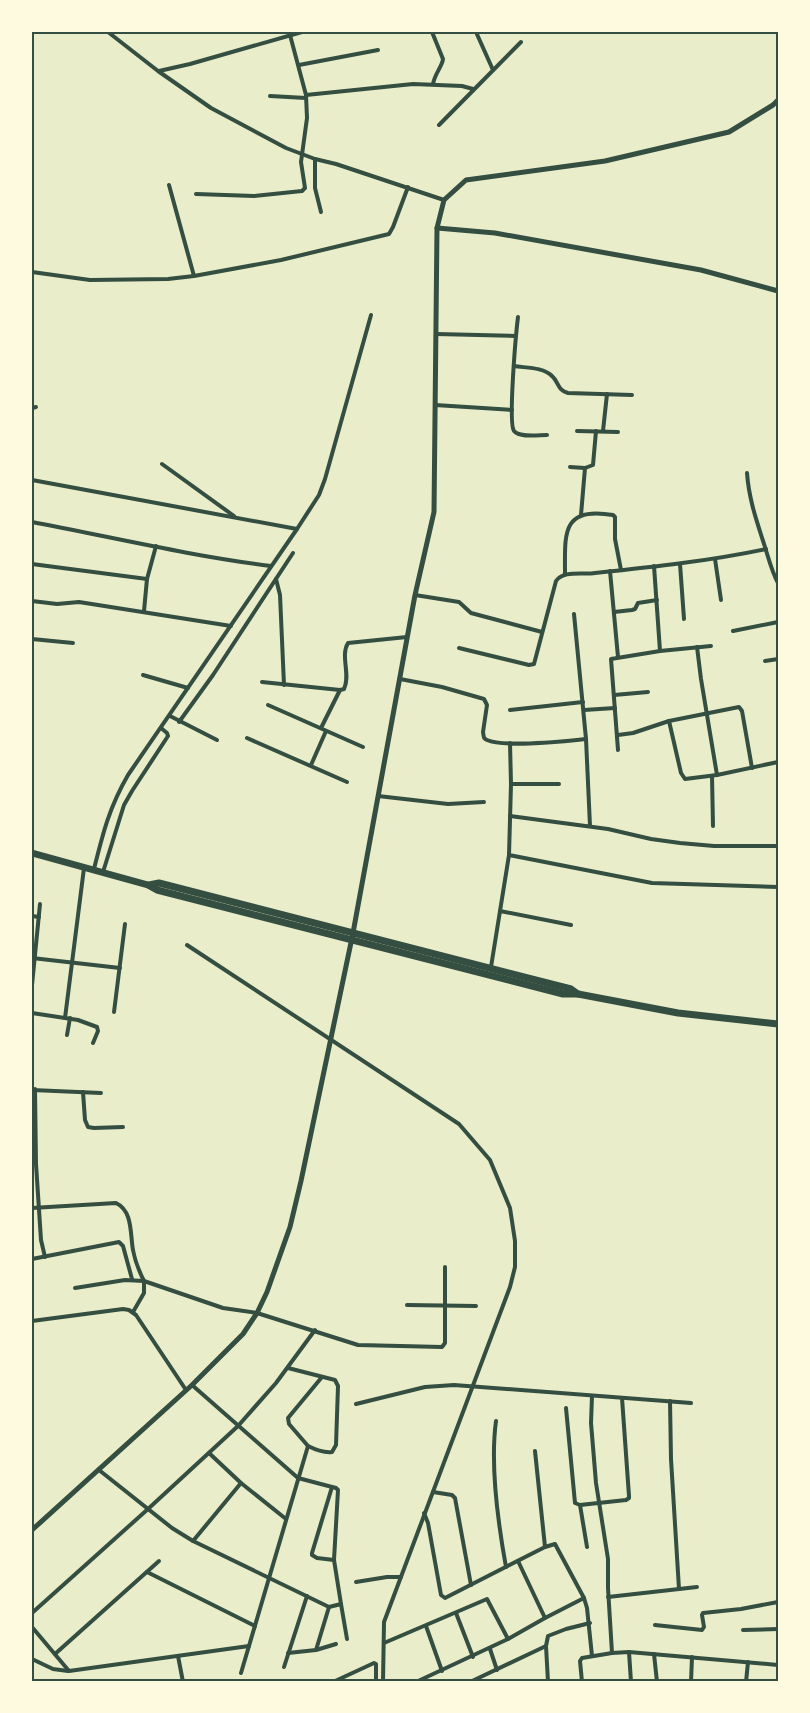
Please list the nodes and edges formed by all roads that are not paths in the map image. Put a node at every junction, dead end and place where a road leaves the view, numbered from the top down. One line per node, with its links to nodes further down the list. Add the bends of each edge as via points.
1 (108, 32): 10 (street)
2 (302, 32): 5 (street)
3 (432, 32): 11 (street, via 443,59)
4 (476, 32): 9 (street)
5 (290, 35): 8 (street); 10 (street)
6 (521, 42): 9 (street)
7 (378, 50): 8 (street)
8 (299, 65): 14 (street)
9 (493, 70): 12 (street)
10 (158, 71): 17 (street, via 220,113)
11 (433, 84): 12 (street); 14 (street)
12 (473, 89): 16 (street)
13 (270, 96): 14 (street)
14 (306, 97): 17 (street)
15 (778, 100): 22 (street, via 729,132 605,161 466,180)
16 (439, 125)
17 (301, 155): 18 (street); 21 (street, via 304,190 254,196)
18 (315, 159): 20 (street); 23 (street, via 315,188)
19 (169, 185): 26 (street)
20 (408, 187): 22 (street); 26 (street, via 389,234)
21 (196, 194)
22 (444, 200): 24 (street)
23 (321, 212)
24 (437, 228): 27 (street, via 495,233 701,270); 30 (street)
25 (32, 272): 26 (street, via 90,280)
26 (194, 276)
27 (778, 291)
28 (371, 315): 50 (street, via 325,478)
29 (518, 317): 31 (street)
30 (436, 334): 31 (street); 35 (street)
31 (516, 336): 32 (street)
32 (514, 366): 33 (street, via 551,374 563,391); 36 (street)
33 (606, 394): 34 (street); 39 (street)
34 (632, 395)
35 (435, 405): 36 (street); 65 (street, via 434,512)
36 (512, 410): 41 (street, via 515,432)
37 (577, 431): 38 (street)
38 (596, 431): 39 (street); 44 (street, via 593,465)
39 (603, 431): 40 (street)
40 (618, 432)
41 (547, 435)
42 (162, 464): 48 (street)
43 (570, 467): 44 (street)
44 (585, 468): 47 (street)
45 (747, 473): 52 (street, via 750,499)
46 (32, 480): 48 (street)
47 (581, 515): 59 (street, via 615,517); 61 (street, via 573,519 567,533)
48 (235, 517): 50 (street)
49 (32, 522): 51 (street)
50 (297, 529): 57 (street)
51 (156, 546): 57 (street); 62 (street)
52 (766, 549): 54 (street); 64 (street)
53 (293, 553): 63 (street)
54 (715, 559): 56 (street); 67 (street)
55 (32, 564): 62 (street)
56 (680, 564): 58 (street); 72 (street)
57 (271, 566): 74 (street)
58 (654, 566): 59 (street); 66 (street)
59 (621, 570): 60 (street)
60 (610, 571): 61 (street); 70 (street)
61 (565, 574): 76 (street, via 557,578)
62 (147, 579): 69 (street)
63 (276, 579): 90 (street); 103 (street)
64 (778, 583)
65 (415, 595): 76 (street, via 459,602 471,613); 77 (street)
66 (657, 600): 70 (street, via 638,603 633,610); 83 (street)
67 (721, 600)
68 (32, 602): 69 (street, via 79,602)
69 (144, 611): 74 (street)
70 (614, 612): 84 (street)
71 (574, 614): 95 (street)
72 (684, 619)
73 (778, 622): 75 (street)
74 (231, 626): 91 (street)
75 (732, 631)
76 (542, 632): 82 (street, via 534,664 529,665)
77 (407, 637): 88 (street); 92 (street, via 348,643 347,681)
78 (32, 639): 79 (street)
79 (73, 643)
80 (711, 646): 81 (street)
81 (697, 647): 83 (street); 100 (street)
82 (459, 648)
83 (660, 651): 84 (street)
84 (618, 657): 94 (street, via 611,659)
85 (778, 659): 86 (street)
86 (765, 661)
87 (143, 675): 91 (street)
88 (400, 679): 110 (street, via 484,699 484,736); 120 (street)
89 (262, 682): 90 (street)
90 (284, 685): 92 (street)
91 (189, 688): 101 (street)
92 (340, 690): 105 (street)
93 (648, 692): 94 (street)
94 (614, 695): 97 (street)
95 (583, 702): 98 (street); 99 (street)
96 (268, 705): 105 (street)
97 (615, 708): 99 (street); 106 (street)
98 (510, 710)
99 (584, 710): 108 (street)
100 (706, 713): 102 (street); 115 (street, via 741,709); 116 (street)
101 (170, 716): 103 (street); 104 (street)
102 (669, 721): 106 (street); 116 (street, via 683,777)
103 (179, 722): 109 (street)
104 (161, 729): 129 (street, via 115,797); 130 (street, via 168,736 124,805)
105 (324, 730): 111 (street); 114 (street)
106 (617, 735): 112 (street)
107 (247, 738): 114 (street)
108 (586, 739): 110 (street); 123 (street)
109 (217, 740)
110 (510, 743): 118 (street)
111 (363, 747)
112 (618, 750)
113 (778, 762): 115 (street)
114 (310, 765): 117 (street)
115 (752, 768): 116 (street)
116 (715, 775): 124 (street)
117 (347, 782)
118 (511, 784): 119 (street); 122 (street)
119 (559, 784)
120 (378, 796): 121 (street, via 448,804); 138 (street)
121 (484, 802)
122 (510, 816): 123 (street); 127 (street)
123 (590, 826): 125 (street, via 680,843)
124 (713, 826)
125 (778, 846)
126 (32, 853): 128 (highway)
127 (509, 855): 131 (street, via 652,883); 133 (street)
128 (84, 868): 129 (highway); 141 (street)
129 (94, 870): 130 (highway)
130 (103, 873): 138 (highway, via 157,890)
131 (778, 887)
132 (40, 904): 135 (street)
133 (500, 911): 137 (street); 143 (street)
134 (32, 916): 135 (street)
135 (39, 917): 140 (street)
136 (125, 924): 142 (street)
137 (571, 925)
138 (352, 936): 143 (highway); 145 (highway, via 563,994); 151 (street)
139 (188, 945): 151 (street)
140 (33, 958): 141 (street); 144 (street)
141 (73, 962): 142 (street); 148 (street)
142 (120, 968): 147 (street)
143 (491, 968): 145 (highway)
144 (32, 985)
145 (579, 994): 149 (highway, via 678,1013)
146 (32, 1012): 148 (street)
147 (114, 1012)
148 (67, 1018): 150 (street); 152 (street, via 96,1027)
149 (778, 1023)
150 (67, 1035)
151 (331, 1041): 171 (street, via 297,1199); 177 (street, via 459,1124 490,1160 510,1208 515,1241 510,1287)
152 (93, 1043)
153 (33, 1090): 154 (street); 156 (street)
154 (83, 1092): 155 (street); 157 (street, via 88,1127)
155 (101, 1093)
156 (33, 1119): 158 (street)
157 (123, 1127)
158 (34, 1164): 160 (street)
159 (32, 1208): 160 (street)
160 (39, 1208): 161 (street); 165 (street, via 122,1205 129,1218 133,1250)
161 (45, 1257): 162 (street); 164 (street, via 119,1242)
162 (32, 1259)
163 (446, 1268): 168 (street)
164 (132, 1279): 165 (street); 166 (street)
165 (144, 1281): 170 (street, via 144,1293); 171 (street, via 223,1308)
166 (75, 1288)
167 (407, 1305): 168 (street)
168 (445, 1306): 169 (street); 173 (street, via 445,1342 439,1347 358,1345)
169 (476, 1306)
170 (133, 1312): 172 (street, via 123,1309); 178 (street)
171 (257, 1313): 173 (street); 176 (street, via 243,1334)
172 (32, 1321)
173 (315, 1330): 174 (street)
174 (288, 1368): 175 (street); 186 (street)
175 (322, 1377): 187 (street, via 288,1418); 187 (street, via 335,1380 338,1386 336,1445 332,1452)
176 (192, 1385): 178 (street); 186 (street)
177 (472, 1386): 179 (street); 183 (street, via 425,1387); 194 (street)
178 (186, 1390): 190 (street)
179 (592, 1396): 180 (street); 195 (street)
180 (622, 1398): 181 (street); 195 (street, via 629,1498)
181 (670, 1401): 182 (street); 214 (street)
182 (691, 1403)
183 (356, 1404)
184 (566, 1408): 196 (street, via 575,1501)
185 (496, 1421): 207 (street, via 494,1464)
186 (238, 1426): 189 (street); 191 (street)
187 (308, 1446): 191 (street)
188 (535, 1451): 202 (street)
189 (209, 1453): 192 (street); 197 (street)
190 (99, 1470): 197 (street); 200 (street)
191 (298, 1478): 193 (street); 199 (street)
192 (241, 1483): 199 (street); 201 (street)
193 (332, 1487): 204 (street, via 339,1493); 204 (street, via 312,1553 314,1557)
194 (433, 1492): 198 (street); 212 (street, via 455,1498)
195 (598, 1503): 196 (street); 216 (street, via 608,1559)
196 (580, 1505): 203 (street)
197 (148, 1509): 201 (street); 221 (street)
198 (424, 1513): 209 (street); 212 (street, via 443,1597)
199 (286, 1520): 210 (street)
200 (32, 1530)
201 (193, 1541): 210 (street)
202 (545, 1547): 206 (street); 217 (street, via 556,1545)
203 (588, 1548)
204 (334, 1560): 219 (street)
205 (159, 1561): 208 (street)
206 (518, 1561): 207 (street); 223 (street)
207 (506, 1566): 212 (street)
208 (147, 1572): 226 (street); 242 (street)
209 (401, 1577): 211 (street); 233 (street, via 384,1622)
210 (269, 1578): 215 (street); 226 (street)
211 (356, 1582)
212 (471, 1585)
213 (697, 1587): 214 (street)
214 (679, 1589): 216 (street)
215 (307, 1596): 220 (street); 240 (street)
216 (608, 1597): 241 (street)
217 (584, 1598): 223 (street); 224 (street)
218 (778, 1602): 225 (street, via 703,1613 702,1630)
219 (341, 1604): 220 (street); 231 (street)
220 (329, 1607): 238 (street)
221 (32, 1613)
222 (456, 1613): 227 (street); 232 (street, via 487,1599); 246 (street)
223 (545, 1618): 232 (street)
224 (590, 1623): 236 (street, via 548,1636); 245 (street)
225 (655, 1625)
226 (255, 1626): 235 (street)
227 (426, 1626): 233 (street); 254 (street)
228 (32, 1627): 242 (street)
229 (778, 1629): 230 (street)
230 (743, 1630)
231 (347, 1639)
232 (508, 1640): 237 (street)
233 (384, 1643): 260 (street)
234 (336, 1644): 238 (street)
235 (249, 1646): 244 (street); 255 (street)
236 (546, 1646): 252 (street); 263 (street)
237 (490, 1648): 246 (street); 252 (street)
238 (316, 1650): 240 (street)
239 (629, 1652): 241 (street); 243 (street); 265 (street)
240 (288, 1653): 251 (street)
241 (612, 1653): 245 (street)
242 (55, 1654): 253 (street)
243 (654, 1654): 247 (street); 266 (street)
244 (178, 1656): 253 (street); 257 (street)
245 (592, 1656): 264 (street, via 580,1661)
246 (472, 1657): 254 (street)
247 (692, 1657): 249 (street); 267 (street)
248 (32, 1659): 253 (street, via 52,1669)
249 (748, 1662): 250 (street); 268 (street)
250 (778, 1665)
251 (284, 1667)
252 (497, 1670): 262 (street)
253 (69, 1671)
254 (442, 1671): 256 (street)
255 (240, 1673)
256 (427, 1679): 261 (street)
257 (183, 1682)
258 (333, 1682): 259 (street, via 374,1663)
259 (376, 1682)
260 (383, 1682)
261 (416, 1682)
262 (470, 1682)
263 (548, 1682)
264 (582, 1682)
265 (630, 1682)
266 (657, 1682)
267 (691, 1682)
268 (746, 1682)

